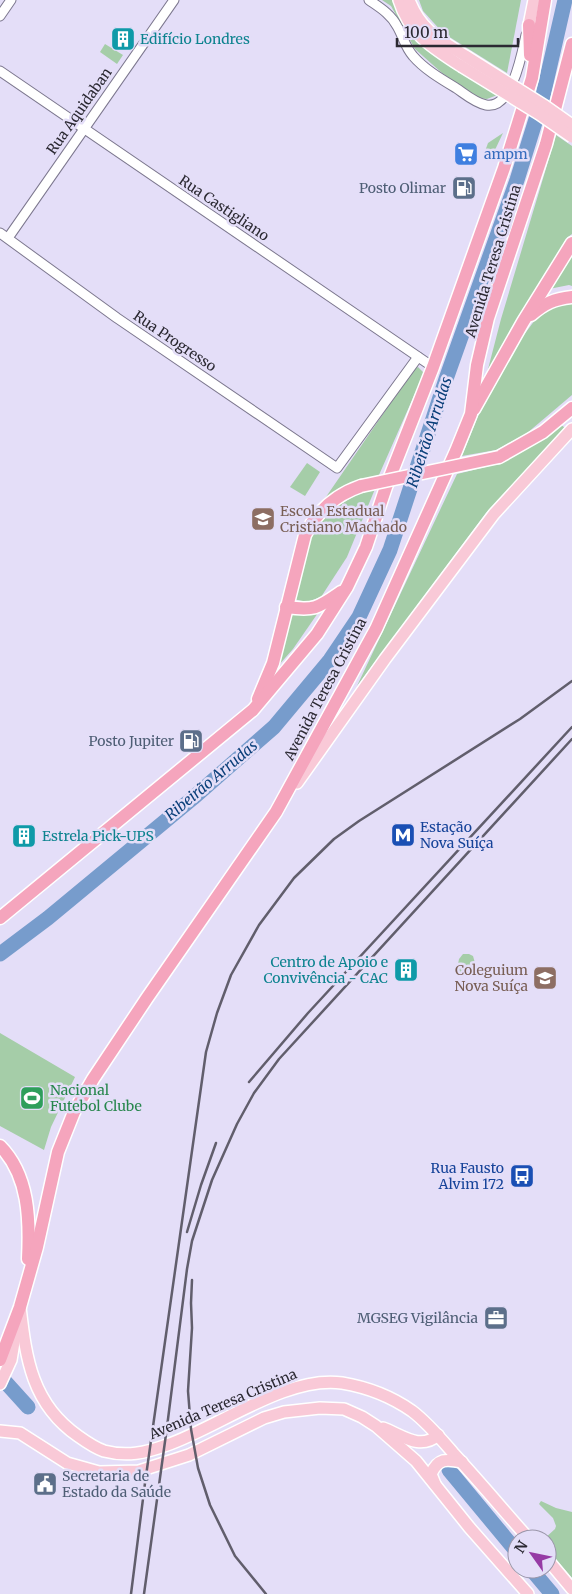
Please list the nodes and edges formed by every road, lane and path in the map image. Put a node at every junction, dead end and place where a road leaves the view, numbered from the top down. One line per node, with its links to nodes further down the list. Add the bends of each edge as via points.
1 (11, 0): 8 (street)
2 (174, 0): 15 (street, Rua Aquidaban)
3 (369, 0): 9 (street, via 388,14 419,62 484,105 496,105 502,101 516,75)
4 (399, 0): 11 (main road, via 419,36 430,45)
5 (409, 0): 11 (main road, via 427,30)
6 (534, 0): 9 (main road)
7 (545, 0): 13 (highway, Avenida Teresa Cristina)
8 (0, 16)
9 (529, 25): 13 (highway)
10 (572, 44): 24 (highway, Avenida Teresa Cristina, via 546,144 488,318 477,364)
11 (464, 61): 14 (main road, bridge, via 545,106); 16 (main road, bridge)
12 (0, 71): 15 (street, Rua Castigliano)
13 (532, 78): 22 (highway, Avenida Teresa Cristina)
14 (572, 125)
15 (84, 128): 17 (street, Rua Aquidaban); 21 (street, Rua Castigliano)
16 (572, 137)
17 (4, 235): 21 (street, Rua Progresso, via 117,318 337,468)
18 (572, 243): 20 (highway)
19 (572, 296): 20 (highway, via 542,305)
20 (523, 322): 24 (highway)
21 (418, 357): 22 (street, Rua Castigliano)
22 (434, 367): 26 (highway, Avenida Teresa Cristina, via 366,547)
23 (572, 408): 27 (highway, bridge, via 543,432 499,457 361,486 340,496 324,508 304,535)
24 (471, 414): 29 (highway, Avenida Teresa Cristina, via 376,629)
25 (572, 429): 29 (main road, via 494,514)
26 (347, 587): 27 (highway, via 313,609); 28 (highway, Avenida Teresa Cristina, via 317,634)
27 (286, 607): 28 (highway, via 273,663)
28 (254, 710): 30 (highway, Avenida Teresa Cristina)
29 (276, 812): 32 (highway, Avenida Teresa Cristina, via 147,998 74,1112 58,1152)
30 (0, 918)
31 (0, 1146): 32 (highway, via 17,1171 28,1205 28,1256)
32 (20, 1307): 33 (highway); 36 (main road, Avenida Teresa Cristina, via 30,1371 48,1409 64,1427 103,1450 142,1453 187,1438 281,1392 318,1382 342,1383 394,1400)
33 (4, 1359): 34 (main road)
34 (0, 1384)
35 (376, 1426): 37 (main road, via 344,1408 284,1412 264,1418 189,1455 139,1471 118,1472 99,1472 67,1463 20,1433); 39 (main road); 41 (main road, via 416,1460)
36 (428, 1426): 38 (main road, Avenida Teresa Cristina); 39 (main road)
37 (0, 1431)
38 (438, 1435): 39 (main road, via 421,1443); 40 (main road, Avenida Teresa Cristina)
39 (411, 1439)
40 (462, 1462): 41 (main road, via 440,1461 434,1466 432,1474); 42 (main road, Avenida Teresa Cristina)
41 (436, 1485): 45 (main road)
42 (520, 1529)
43 (557, 1572): 44 (main road)
44 (572, 1589)
45 (528, 1594)

